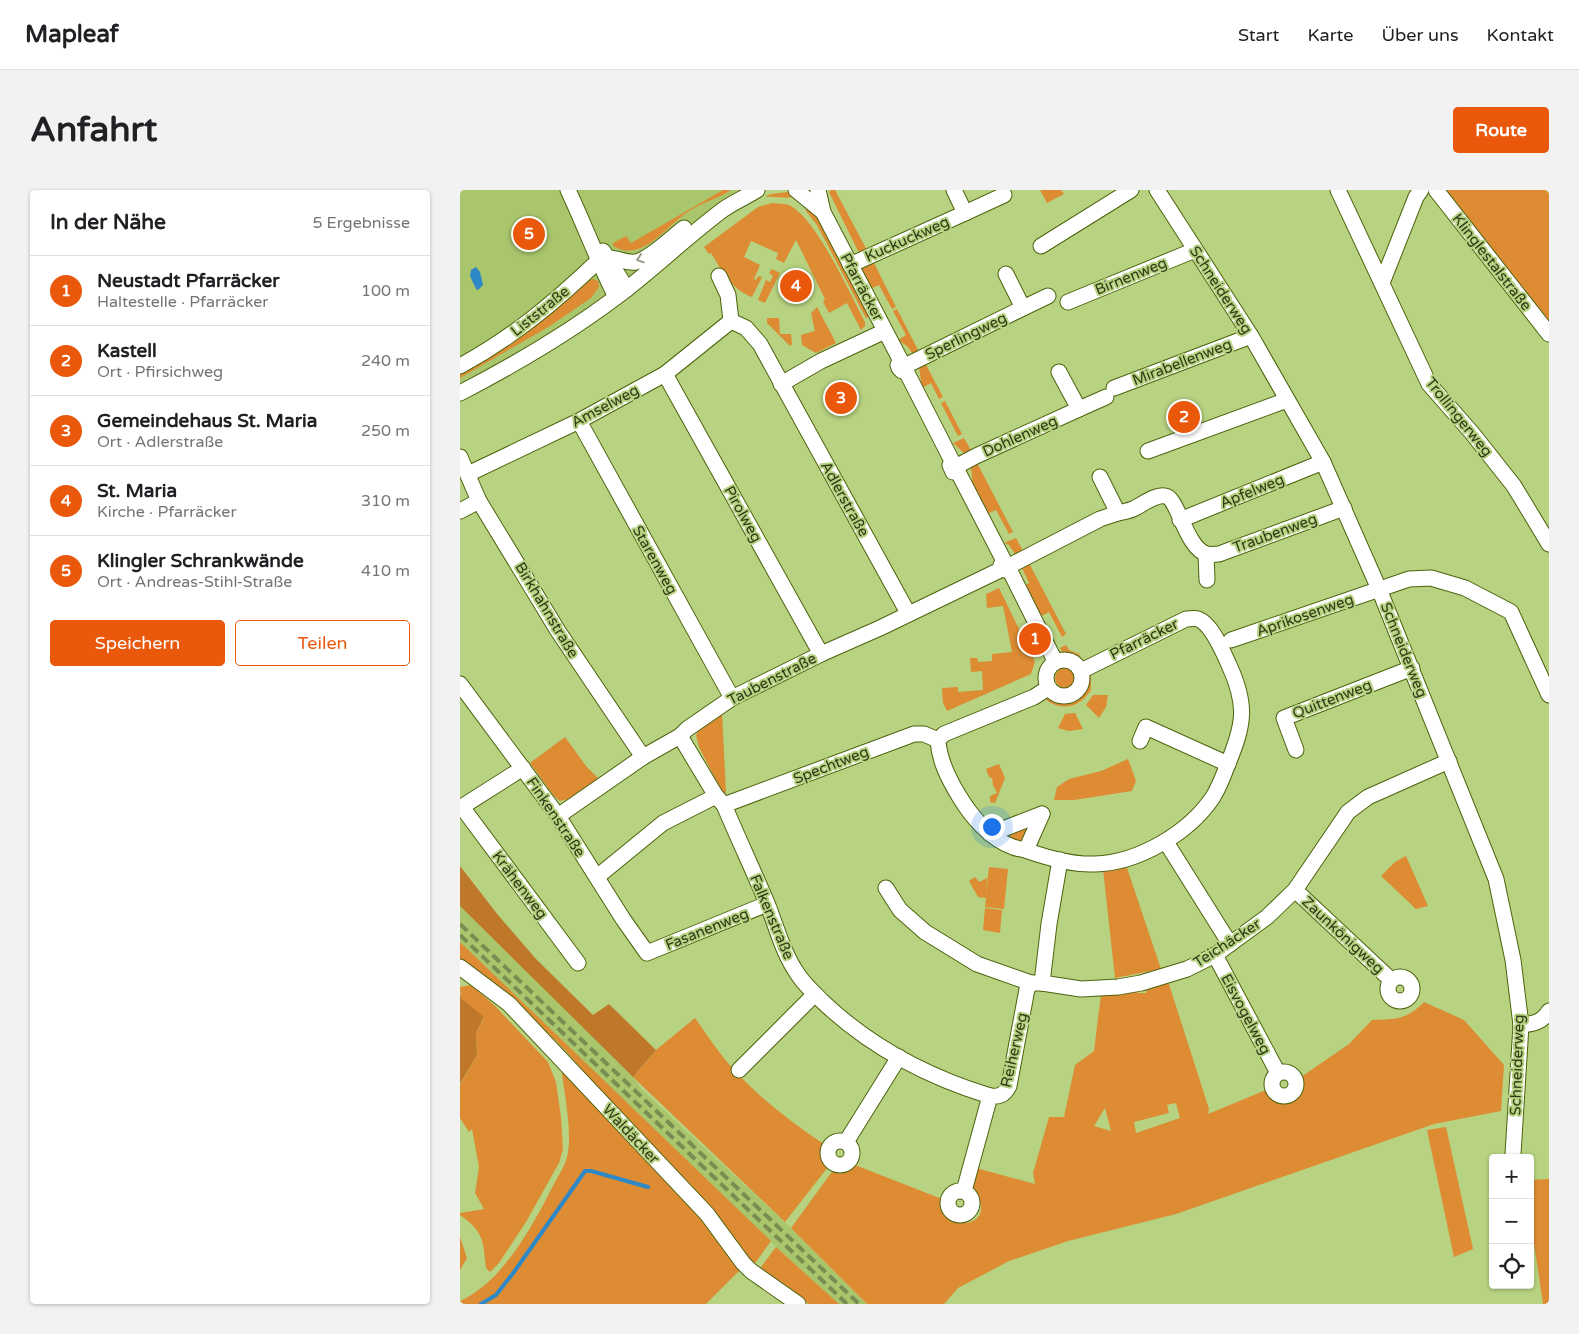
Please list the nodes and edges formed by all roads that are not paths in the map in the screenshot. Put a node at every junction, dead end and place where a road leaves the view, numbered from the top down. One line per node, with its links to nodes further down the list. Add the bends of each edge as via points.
1 (568, 190): 15 (street)
2 (757, 190): 11 (street)
3 (954, 190): 12 (street, Kuckuckweg)
4 (1131, 190): 13 (street)
5 (1158, 190): 14 (street, Schneiderweg)
6 (1338, 190): 19 (street, Trollingerweg)
7 (1421, 190): 19 (street)
8 (1436, 190): 26 (street, Klinglestalstraße)
9 (805, 191): 16 (street, Pfarräcker, via 823,212)
10 (1004, 195): 12 (street, Kuckuckweg)
11 (725, 208): 15 (street, one-way to 15, via 704,215 644,259 635,262); 20 (street)
12 (965, 213): 16 (street, Kuckuckweg)
13 (1041, 246)
14 (1195, 250): 22 (street, Birnenweg); 27 (street, Schneiderweg)
15 (607, 259): 20 (street); 28 (street, Liststraße, via 499,344)
16 (850, 265): 25 (street, Pfarräcker)
17 (1006, 274): 23 (street, Sperlingweg)
18 (719, 276): 24 (street, via 728,295)
19 (1382, 283): 49 (street, Trollingerweg, via 1429,384 1514,486)
20 (622, 293): 34 (street, via 587,318)
21 (1048, 296): 23 (street, Sperlingweg)
22 (1068, 302)
23 (1023, 308): 29 (street, Sperlingweg)
24 (731, 321): 31 (street, Amselweg); 32 (street, Adlerstraße, via 746,328 760,344)
25 (884, 331): 29 (street, Pfarräcker); 32 (street)
26 (1549, 334)
27 (1251, 336): 33 (street, Mirabellenweg); 35 (street, Schneiderweg)
28 (460, 365)
29 (906, 365): 41 (street, Pfarräcker)
30 (1059, 372): 36 (street)
31 (665, 374): 37 (street, Amselweg); 56 (street, Pirolweg)
32 (781, 384): 54 (street, Adlerstraße)
33 (1110, 392): 36 (street, Dohlenweg)
34 (460, 393)
35 (1287, 400): 38 (street); 40 (street, Schneiderweg)
36 (1079, 409): 41 (street, Dohlenweg)
37 (579, 422): 42 (street, Amselweg); 63 (street, Starenweg)
38 (1148, 451)
39 (460, 457): 42 (street, Birkhahnstraße)
40 (1323, 462): 45 (street, Schneiderweg); 48 (street, Apfelweg)
41 (957, 466): 51 (street, Pfarräcker)
42 (468, 474): 44 (street, Birkhahnstraße)
43 (1100, 477): 47 (street)
44 (479, 501): 46 (street); 68 (street, Birkhahnstraße, via 558,631)
45 (1344, 508): 50 (street, Traubenweg, via 1219,554); 53 (street, Schneiderweg)
46 (460, 511)
47 (1118, 513): 48 (street, Taubenstraße, via 1159,496 1167,496 1172,499); 51 (street, Taubenstraße)
48 (1180, 520): 50 (street, via 1194,545)
49 (1549, 544)
50 (1206, 554): 52 (street)
51 (1007, 566): 54 (street, Taubenstraße); 57 (street, Pfarräcker)
52 (1207, 580)
53 (1379, 590): 55 (street, Aprikosenweg); 58 (street, Schneiderweg); 62 (street, Aprikosenweg, via 1410,579 1431,578 1465,588 1511,612)
54 (908, 613): 56 (street, Taubenstraße)
55 (1231, 640)
56 (821, 654): 63 (street, Taubenstraße)
57 (1055, 661): 59 (street, via 1072,661); 61 (street, via 1047,670)
58 (1412, 668): 67 (street, Quittenweg, via 1284,718); 69 (street, Schneiderweg)
59 (1081, 670): 61 (street, via 1081,685 1070,695 1057,694); 70 (street, Pfarräcker, via 1186,619 1198,619 1208,626 1237,682 1241,698 1242,722)
60 (460, 684): 71 (street, Finkenstraße)
61 (1048, 688): 65 (street, via 1034,697 944,734)
62 (1549, 695)
63 (732, 698): 64 (street, Taubenstraße)
64 (680, 736): 68 (street, Taubenstraße); 72 (street, Falkenstraße)
65 (938, 740): 72 (street, Spechtweg, via 914,734); 75 (street, Pfarräcker, via 939,754 953,787 967,809)
66 (1140, 741): 70 (street, via 1146,728)
67 (1296, 750)
68 (643, 757): 74 (street, Taubenstraße)
69 (1449, 761): 81 (street, Teichäcker, via 1368,796 1348,812); 92 (street, Schneiderweg, via 1496,879 1510,944)
70 (1228, 764): 76 (street, Pfarräcker, via 1220,786 1208,803)
71 (523, 768): 73 (street); 74 (street, Finkenstraße)
72 (720, 800): 79 (street, Spechtweg, via 663,823); 82 (street, Falkenstraße)
73 (461, 808): 86 (street, Krähenweg)
74 (558, 816): 79 (street, Finkenstraße)
75 (990, 834): 77 (street, Pfarräcker, via 1012,847); 77 (street, via 1042,814)
76 (1166, 842): 78 (street, Pfarräcker, via 1120,861 1094,864); 83 (street)
77 (1026, 850): 78 (street, Pfarräcker)
78 (1060, 860): 89 (street)
79 (597, 878): 84 (street, Finkenstraße)
80 (886, 888): 89 (street, Teichäcker, via 900,910 946,946 977,964)
81 (1295, 890): 83 (street, Teichäcker, via 1267,917); 88 (street, Zaunkönigweg)
82 (767, 904): 84 (street, Fasanenweg); 90 (street, Falkenstraße, via 786,953 799,977)
83 (1230, 944): 85 (street, Teichäcker)
84 (647, 953)
85 (1215, 954): 89 (street, Teichäcker, via 1187,969 1118,987 1081,989); 95 (street, Eisvogelweg)
86 (578, 963)
87 (460, 967): 100 (street, Waldäcker, via 509,1004 707,1214 751,1272)
88 (1391, 980)
89 (1037, 983): 96 (street, Reiherweg, via 1027,989 1009,1086 998,1097)
90 (815, 994): 93 (street, Falkenstraße, via 850,1026); 94 (street)
91 (1549, 1011): 92 (street, via 1544,1019)
92 (1521, 1025): 98 (street, Schneiderweg)
93 (899, 1057): 96 (street, Falkenstraße, via 956,1086); 97 (street)
94 (739, 1070)
95 (1278, 1073)
96 (990, 1096): 99 (street, Reiherweg)
97 (846, 1142)
98 (1513, 1154)
99 (964, 1191)
100 (798, 1304)

